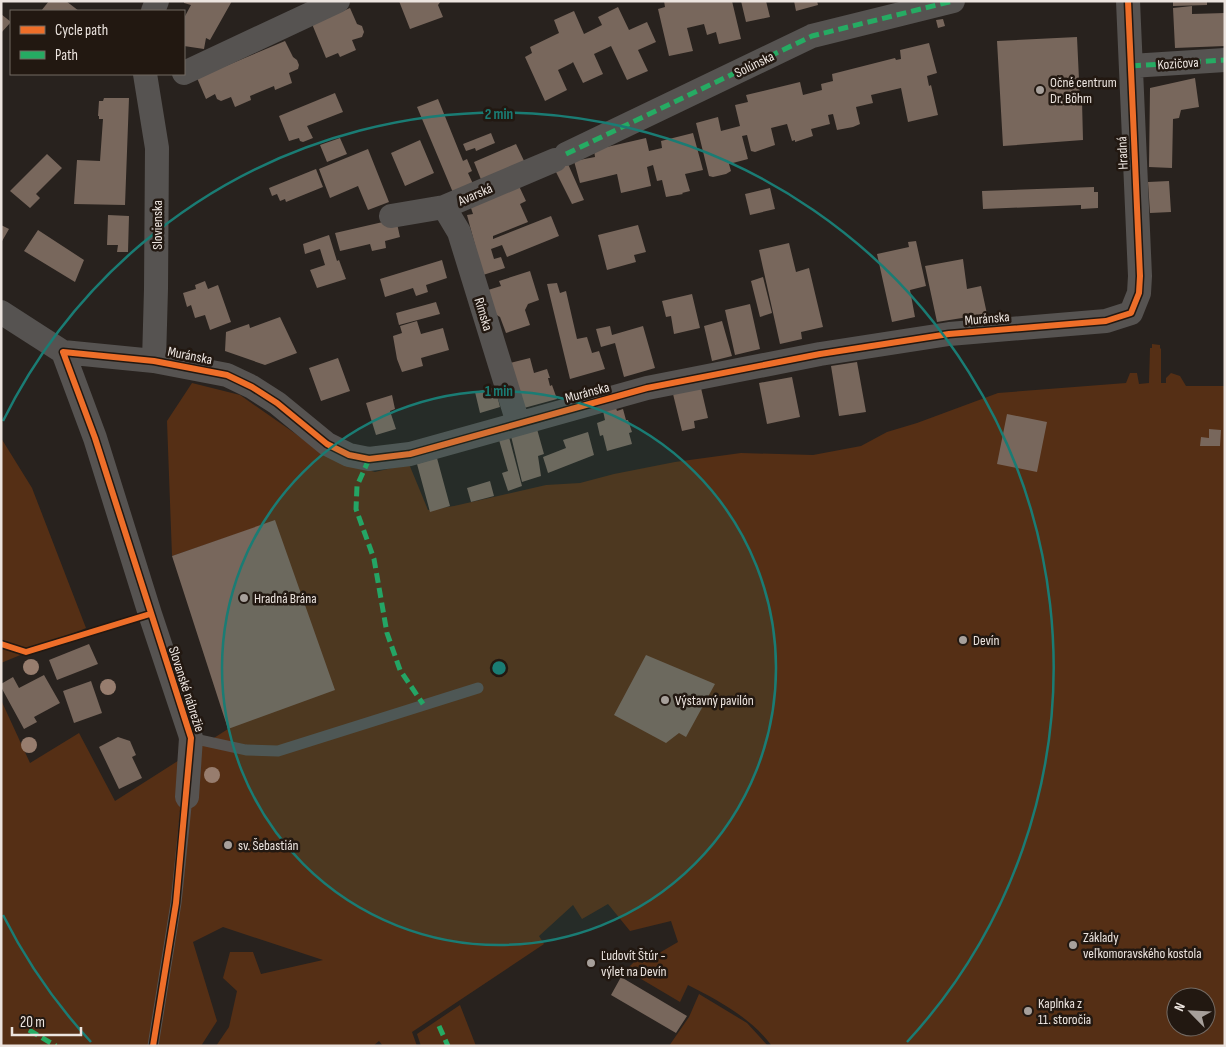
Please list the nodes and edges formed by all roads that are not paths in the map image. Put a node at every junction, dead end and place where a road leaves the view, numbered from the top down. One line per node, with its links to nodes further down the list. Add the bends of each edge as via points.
1 (338, 1): 6 (street, Slovienska)
2 (953, 1): 9 (street, Solúnska, via 812,36)
3 (1128, 1): 5 (street, Hradná)
4 (1225, 60): 5 (street, Kozičova)
5 (1130, 66): 12 (street, Hradná, via 1140,276)
6 (185, 72)
7 (175, 75): 8 (street, Slovienska)
8 (146, 82): 15 (street, Slovienska, via 157,148)
9 (561, 157): 10 (street, Avarská)
10 (444, 207): 11 (street, Avarská); 16 (street, Rímska, via 458,232)
11 (391, 216)
12 (1136, 303): 16 (street, Muránska, via 1131,313 1106,321 949,334 820,354 647,388)
13 (1, 312): 14 (street, Muránska)
14 (63, 352): 15 (street, Muránska); 18 (street, Slovanské nábrežie, via 95,438)
15 (154, 361): 16 (street, Muránska, via 227,375 277,403 327,444 349,455 369,459 410,454)
16 (518, 423)
17 (478, 688): 18 (lane, via 278,751 246,750)
18 (191, 738): 19 (street, Slovanské nábrežie)
19 (187, 797): 20 (lane, Slovanské nábrežie, via 176,903)
20 (153, 1046)

